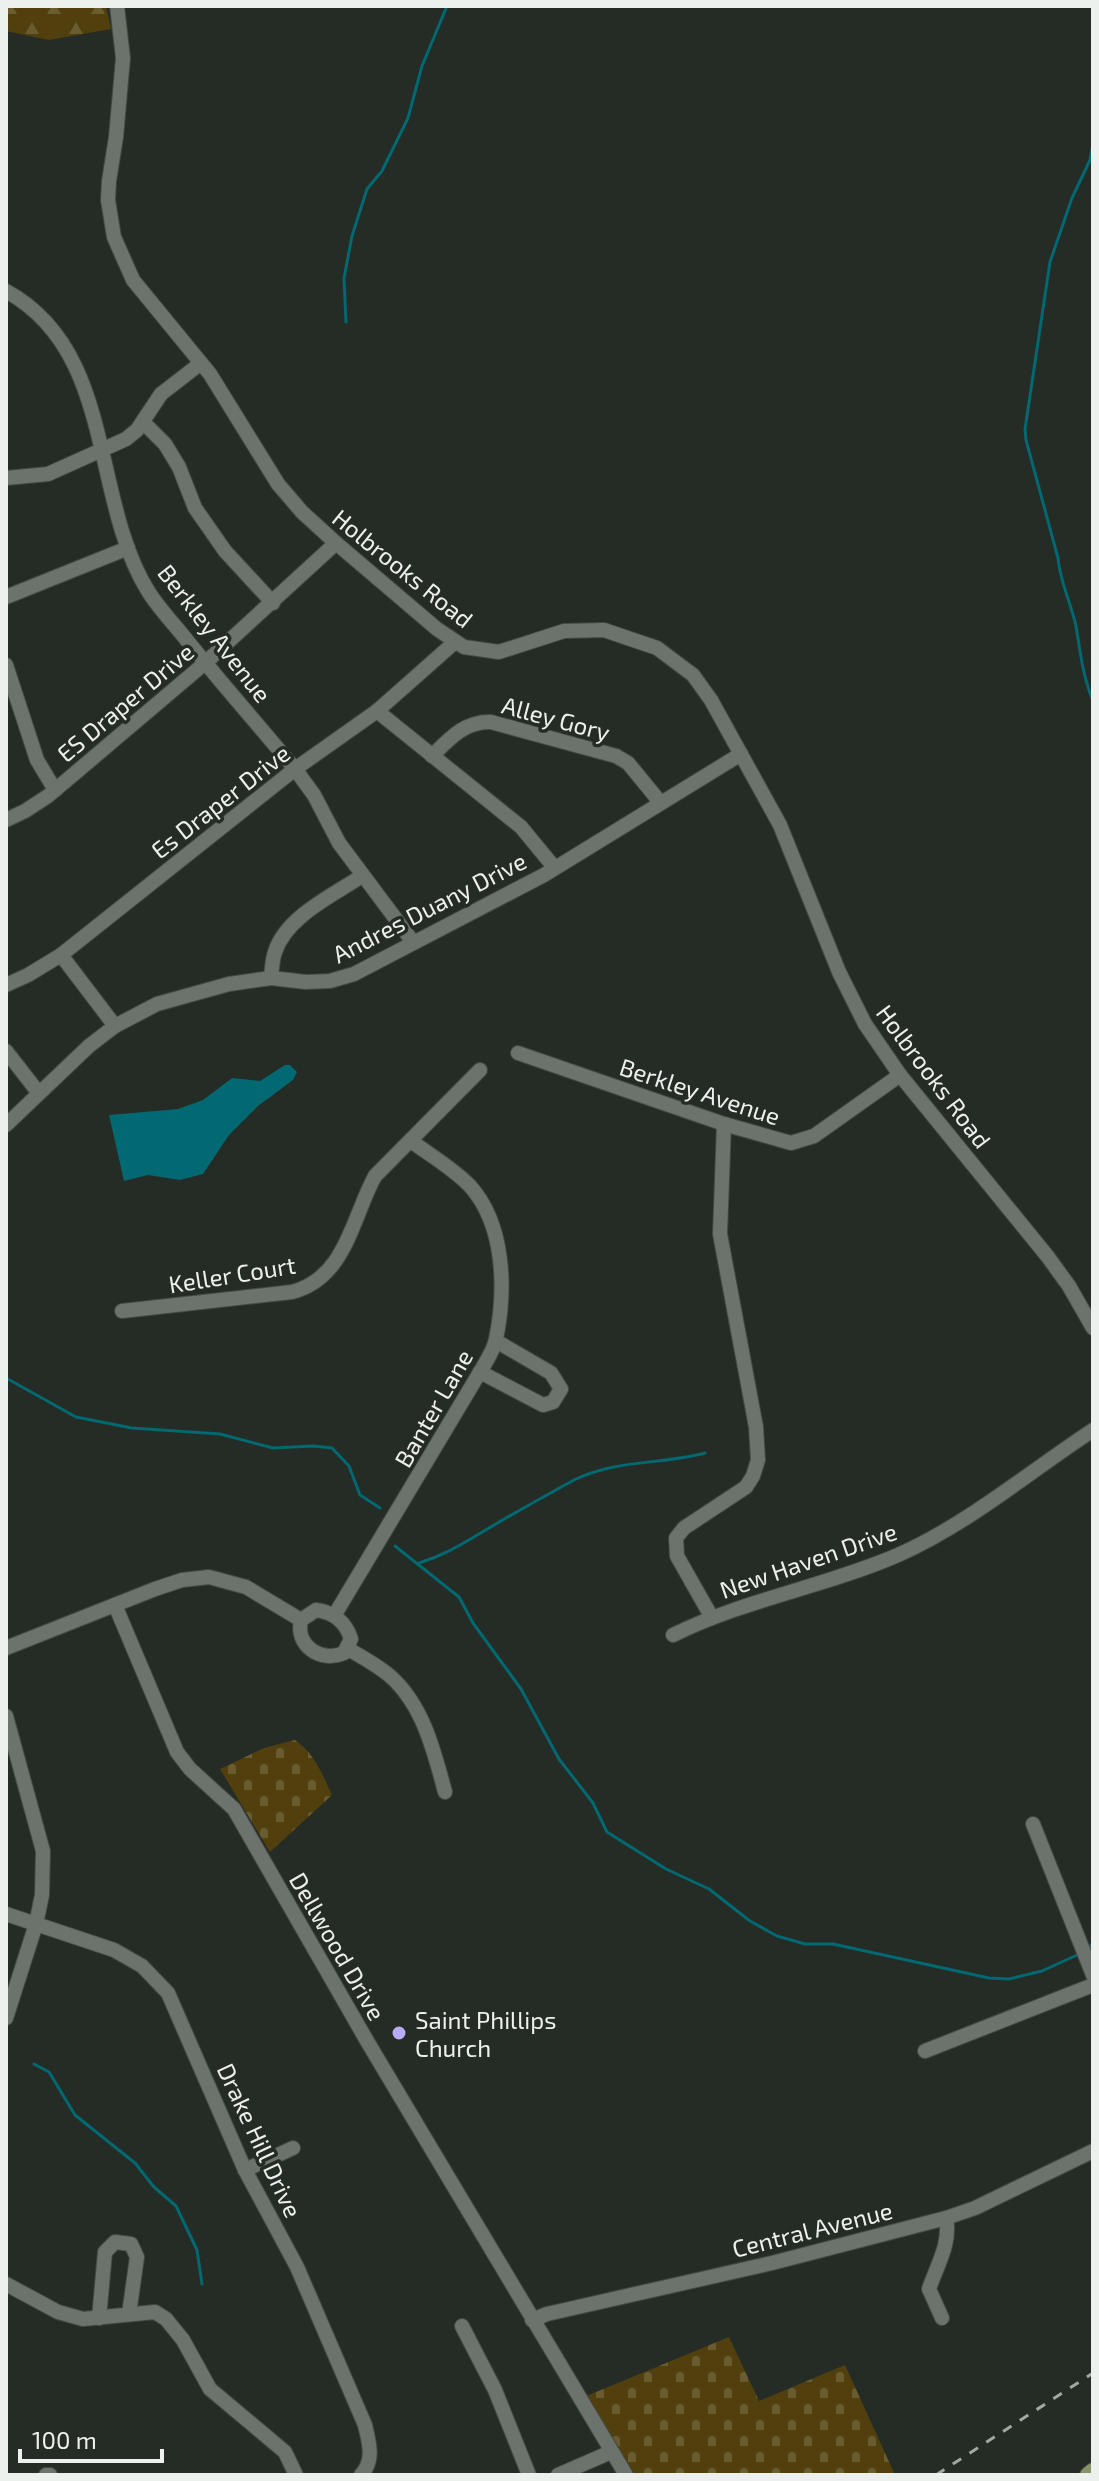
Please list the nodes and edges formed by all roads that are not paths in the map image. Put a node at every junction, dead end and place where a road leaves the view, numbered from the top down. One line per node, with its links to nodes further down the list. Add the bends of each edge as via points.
1 (117, 6): 3 (street, Holbrooks Road, via 123,58 109,181 114,237 133,280)
2 (6, 291): 5 (street, Berkley Avenue, via 38,314 73,360)
3 (201, 363): 4 (street, via 161,394); 7 (street, Holbrooks Road, via 278,484)
4 (143, 422): 5 (street, via 126,439); 10 (street, via 165,444 195,508 225,551)
5 (103, 450): 6 (street, via 48,474); 8 (street, Berkley Avenue)
6 (6, 478)
7 (336, 543): 10 (street, ES Draper Drive); 11 (street, Holbrooks Road)
8 (128, 548): 9 (street); 12 (street, Berkley Avenue, via 147,591)
9 (6, 597)
10 (273, 603): 12 (street, ES Draper Drive)
11 (455, 642): 14 (street, Es Draper Drive); 15 (street, Holbrooks Road, via 475,651 499,652 581,629 639,640 693,675)
12 (205, 663): 17 (street, Berkley Avenue); 18 (street, ES Draper Drive)
13 (6, 665): 18 (street, via 37,760)
14 (377, 711): 16 (street); 17 (street, Es Draper Drive)
15 (741, 754): 19 (street, Andres Duany Drive); 31 (street, Holbrooks Road, via 790,848 849,992)
16 (432, 756): 19 (street, Alley Gory, via 465,727 491,722 616,756); 21 (street, via 521,827)
17 (295, 769): 22 (street, Berkley Avenue); 24 (street, Es Draper Drive)
18 (55, 790): 20 (street, ES Draper Drive)
19 (660, 802): 21 (street, Andres Duany Drive)
20 (6, 820)
21 (554, 867): 23 (street, Andres Duany Drive)
22 (362, 876): 23 (street, Berkley Avenue); 25 (street, via 289,929 275,950)
23 (413, 942): 25 (street, Andres Duany Drive, via 330,981)
24 (61, 955): 26 (street, Es Draper Drive); 27 (street)
25 (271, 978): 27 (street, Andres Duany Drive, via 191,993)
26 (6, 985)
27 (115, 1026): 32 (street, Andres Duany Drive)
28 (6, 1051): 32 (street)
29 (518, 1053): 33 (street, Berkley Avenue)
30 (480, 1070): 35 (street, Keller Court)
31 (900, 1075): 33 (street, Berkley Avenue, via 802,1141 782,1142); 37 (street, Holbrooks Road, via 1048,1257)
32 (38, 1092): 34 (street, Andres Duany Drive)
33 (724, 1124): 43 (street, New Haven Drive, via 720,1234 758,1460 746,1487 676,1538 677,1556)
34 (6, 1125)
35 (411, 1141): 36 (street, Keller Court, via 375,1176 342,1254 327,1273 302,1289); 38 (street, Banter Lane, via 469,1186 486,1210 500,1268)
36 (122, 1311)
37 (1093, 1328)
38 (496, 1341): 39 (street, Banter Lane); 39 (street, via 551,1373 561,1389 553,1402 543,1405)
39 (480, 1372): 42 (street, Banter Lane)
40 (1093, 1430): 43 (street, New Haven Drive, via 957,1523 902,1553)
41 (115, 1605): 44 (street, via 182,1580 209,1577 246,1587); 46 (street); 65 (street, Dellwood Drive, via 177,1752 234,1809)
42 (334, 1616): 44 (street, via 316,1610); 47 (street, via 349,1633)
43 (711, 1616): 45 (street)
44 (301, 1620): 47 (street, via 302,1641 316,1653 338,1656)
45 (673, 1635)
46 (6, 1648)
47 (348, 1649): 49 (street, via 390,1676 403,1691 430,1739)
48 (6, 1716): 52 (street, via 43,1851)
49 (445, 1792)
50 (1033, 1824): 53 (street)
51 (6, 1914): 52 (street, Drake Hill Drive)
52 (36, 1924): 55 (street); 59 (street, Drake Hill Drive, via 114,1950 142,1966 168,1993)
53 (1093, 1975)
54 (1093, 1985): 56 (street)
55 (6, 2018)
56 (925, 2051)
57 (293, 2148): 59 (street)
58 (1093, 2151): 60 (street, Central Avenue)
59 (245, 2170): 70 (street, Drake Hill Drive, via 297,2267 365,2425 371,2452)
60 (946, 2218): 64 (street, via 944,2250 929,2289); 65 (street, Central Avenue)
61 (6, 2284): 63 (street, via 58,2312)
62 (129, 2314): 63 (street); 63 (street, via 137,2257 131,2244 115,2242 105,2252); 69 (street, via 155,2312 166,2319 210,2389 285,2452)
63 (99, 2318)
64 (942, 2318)
65 (532, 2320): 67 (street, Dellwood Drive)
66 (462, 2326): 71 (street)
67 (611, 2452): 72 (street); 73 (street, Dellwood Drive)
68 (1093, 2471): 74 (main road)
69 (296, 2475)
70 (361, 2475)
71 (529, 2475)
72 (558, 2475)
73 (626, 2475)
74 (1088, 2475)

